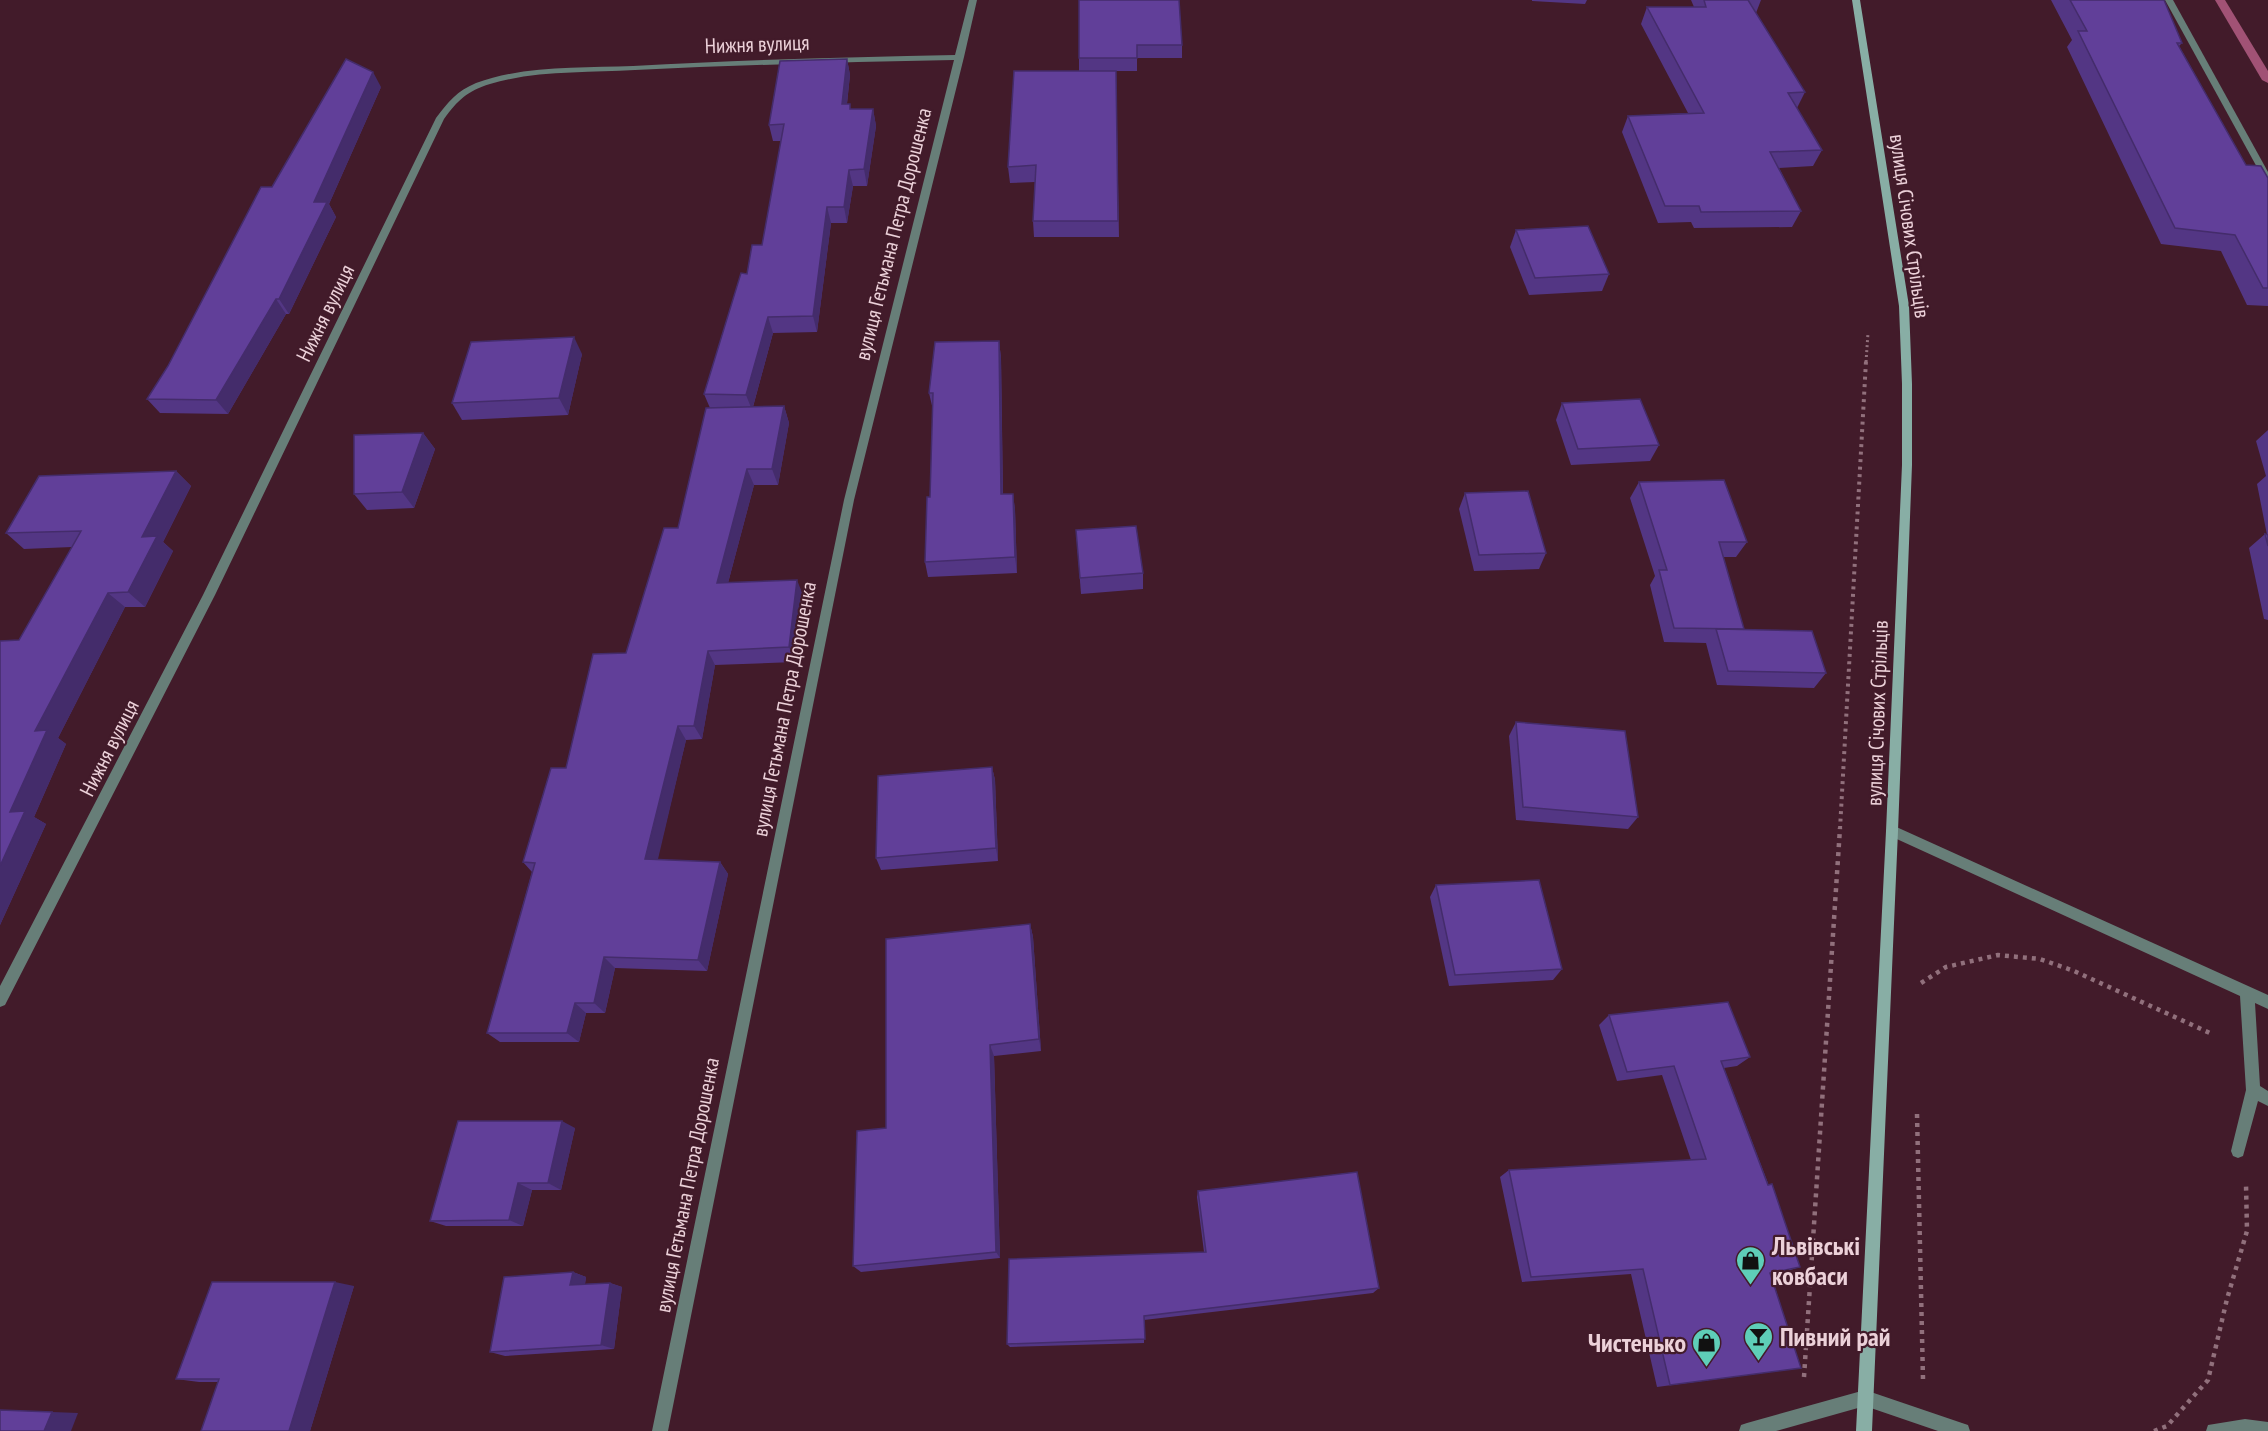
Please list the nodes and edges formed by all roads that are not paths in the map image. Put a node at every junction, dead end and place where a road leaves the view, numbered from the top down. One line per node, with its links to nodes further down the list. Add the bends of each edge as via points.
1 (973, 0): 4 (street, вулиця Гетьмана Петра Дорошенка)
2 (1856, 0): 6 (street, вулиця Січових Стрільців, via 1904,306 1907,465)
3 (2169, 0): 5 (street)
4 (960, 57): 8 (street, Нижня вулиця, via 770,61 539,73 506,77 457,97 440,118 208,595); 15 (street, вулиця Гетьмана Петра Дорошенка, via 849,500)
5 (2268, 180)
6 (1892, 831): 7 (street); 13 (street, вулиця Січових Стрільців)
7 (2247, 993): 9 (street); 10 (street)
8 (0, 1000)
9 (2268, 1002)
10 (2253, 1090): 11 (street); 12 (street)
11 (2268, 1099)
12 (2238, 1151)
13 (1865, 1398): 16 (street); 17 (street, вулиця Січових Стрільців); 18 (street)
14 (2268, 1430): 19 (street, via 2245,1427)
15 (660, 1431)
16 (1747, 1431)
17 (1864, 1431)
18 (1962, 1431)
19 (2214, 1431)

